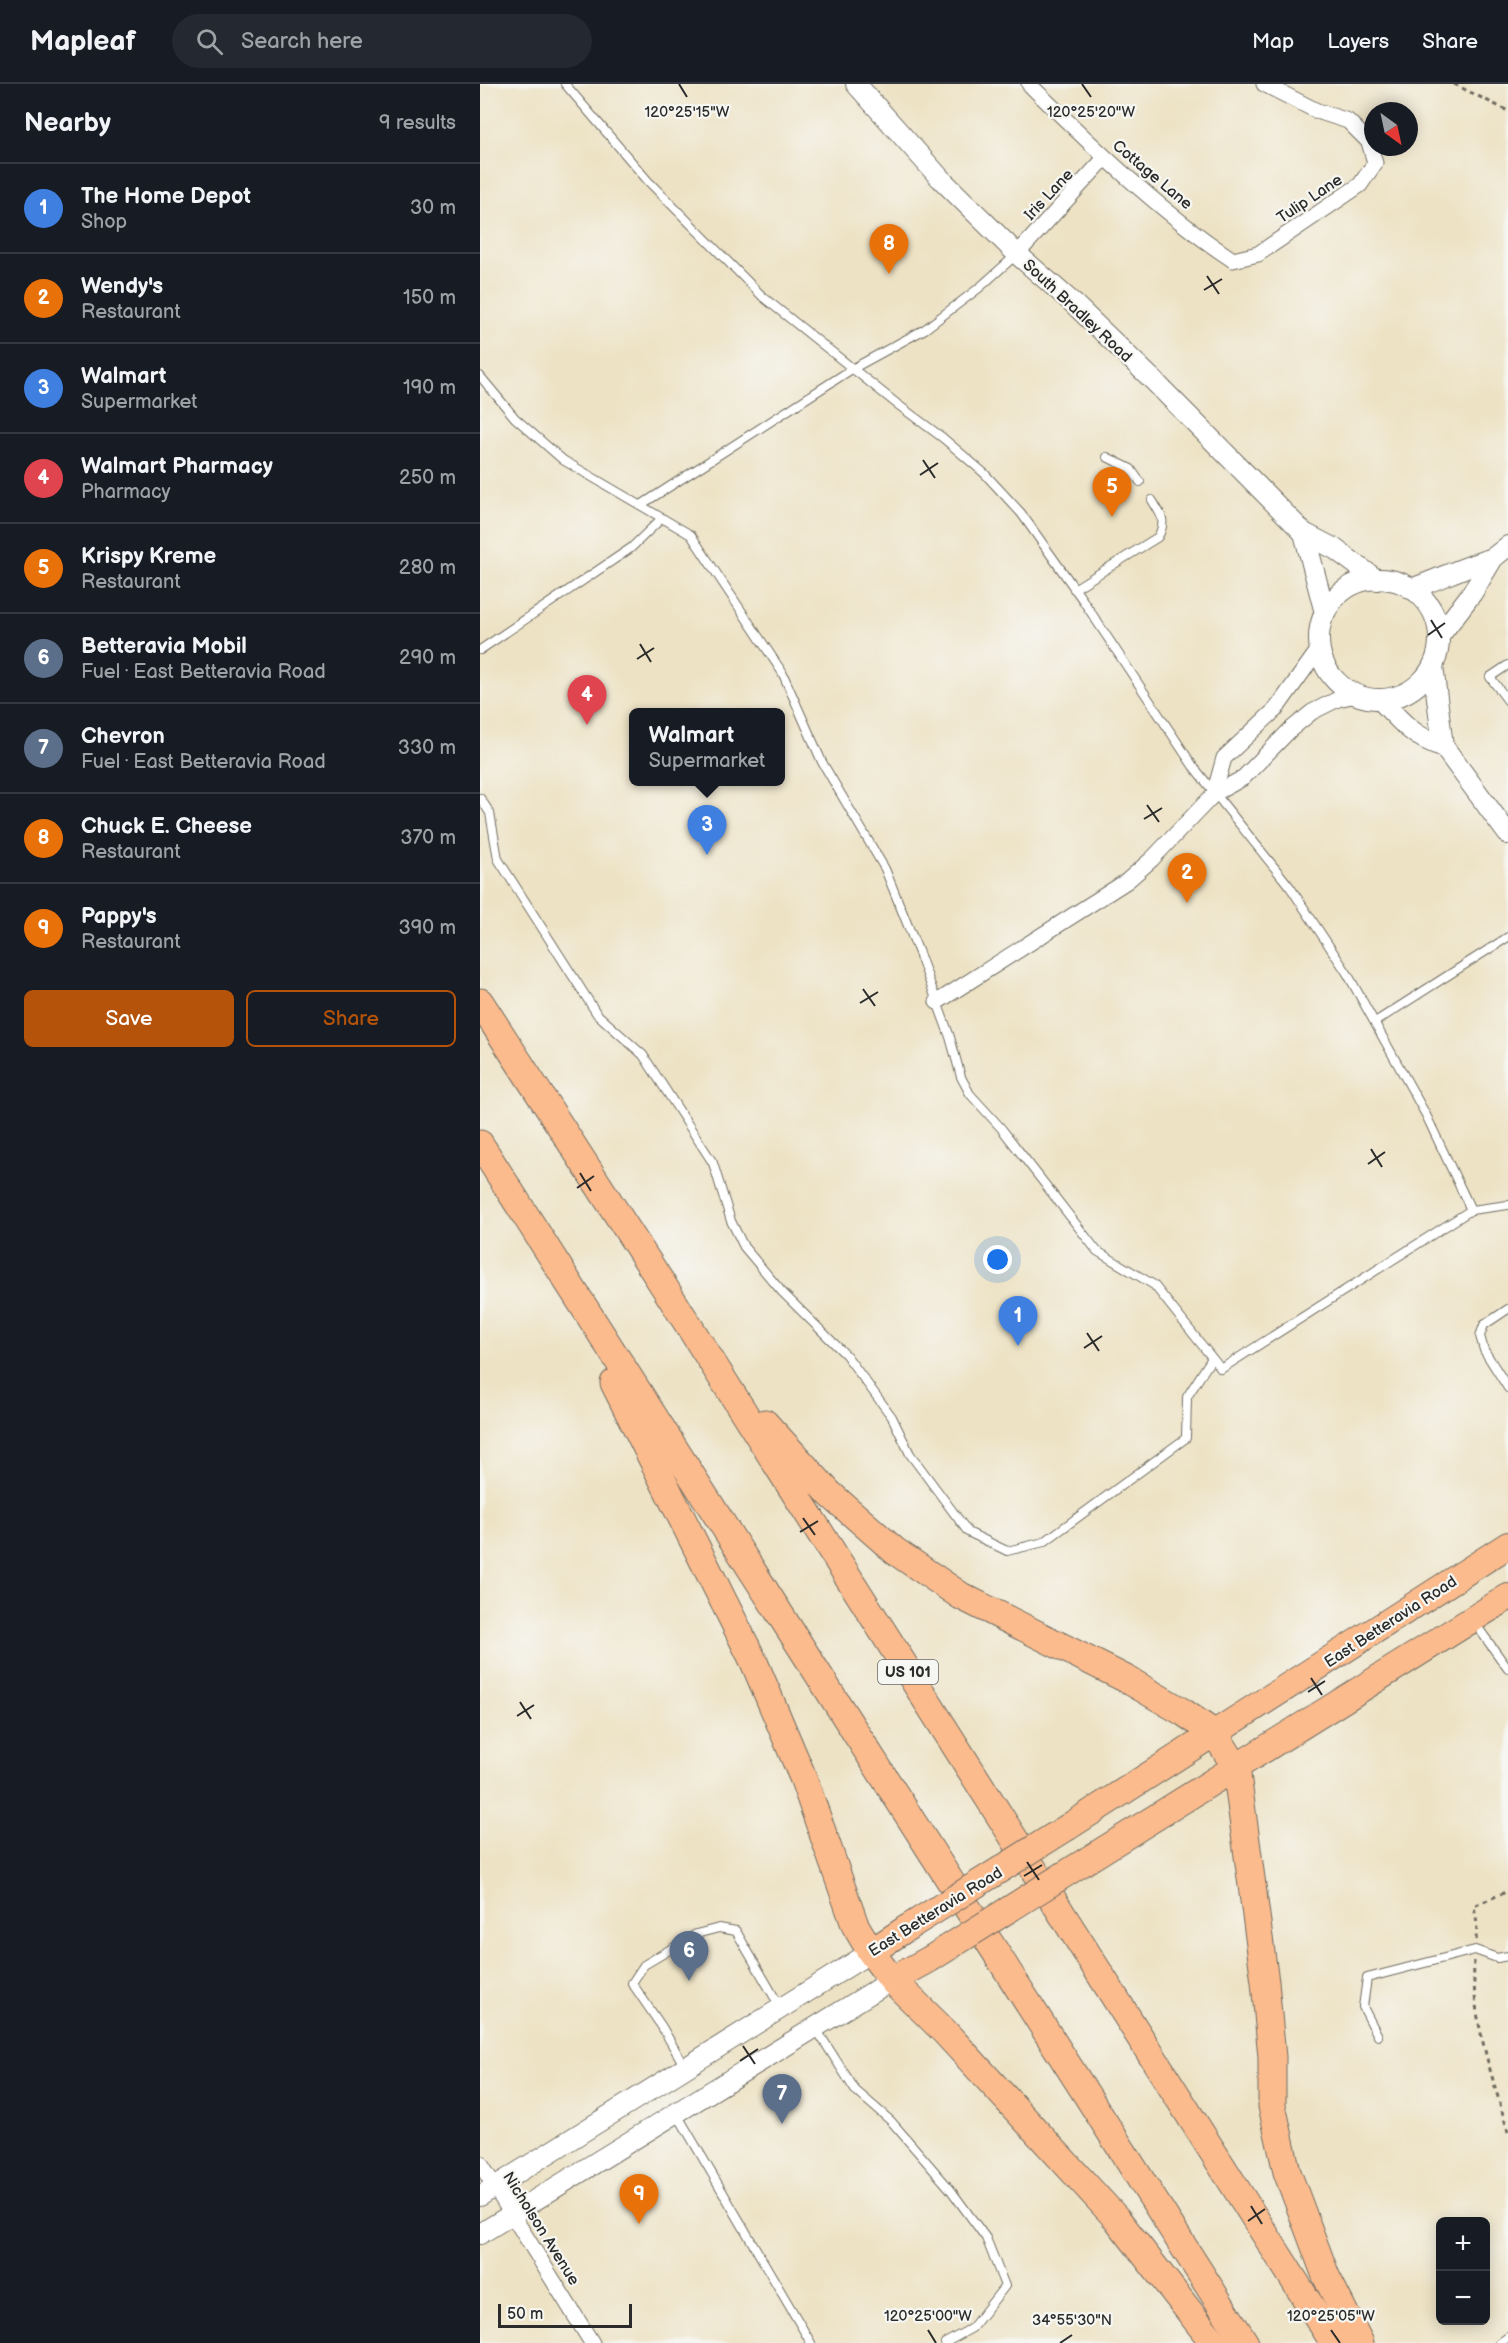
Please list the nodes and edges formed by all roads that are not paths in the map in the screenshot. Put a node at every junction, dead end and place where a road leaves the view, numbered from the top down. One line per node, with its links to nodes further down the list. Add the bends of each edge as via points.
1 (565, 84): 8 (lane, via 686,221 763,297)
2 (856, 84): 6 (street, South Bradley Road, via 940,178)
3 (1029, 84): 5 (street, Cottage Lane)
4 (1264, 84): 7 (street, Tulip Lane, via 1317,111 1348,121 1369,142 1376,163 1360,185 1258,254)
5 (1105, 158): 6 (street, Iris Lane); 7 (street, Cottage Lane)
6 (1017, 254): 8 (lane, via 925,329); 15 (street, South Bradley Road, via 1154,381)
7 (1233, 260)
8 (852, 369): 13 (lane); 18 (lane, via 984,473 1021,513)
9 (480, 376): 13 (lane, via 515,418 563,460)
10 (1107, 457): 11 (lane, via 1131,469)
11 (1140, 482)
12 (1152, 500): 18 (lane, via 1163,518 1158,537)
13 (641, 505): 14 (lane)
14 (662, 518): 23 (lane, via 631,548); 35 (lane, via 691,535 782,672 822,762 885,869)
15 (1304, 533): 17 (street, South Bradley Road); 20 (street, South Bradley Road)
16 (1500, 552): 19 (street); 21 (street)
17 (1377, 579): 19 (street, via 1400,582); 20 (street, via 1354,584 1334,598)
18 (1074, 589): 30 (lane)
19 (1412, 589): 21 (street, via 1436,617)
20 (1325, 613): 22 (street)
21 (1440, 635): 25 (street)
22 (1319, 649): 26 (street, via 1334,680); 30 (street, via 1276,709 1224,758)
23 (480, 650)
24 (1508, 665): 28 (lane, via 1490,677)
25 (1433, 666): 27 (street, via 1422,682 1401,695); 29 (street)
26 (1356, 695): 27 (street); 30 (street, via 1312,712 1243,778)
27 (1380, 699): 29 (street, via 1425,741)
28 (1508, 701)
29 (1443, 746): 32 (street)
30 (1215, 794): 35 (street, via 1126,881); 36 (lane, via 1290,887)
31 (480, 798): 43 (lane, via 490,813 498,859 504,869 597,1014 643,1054 713,1163 744,1247 782,1292 846,1355 892,1417 909,1454 968,1532 1006,1551 1044,1542 1186,1438 1187,1397)
32 (1508, 834)
33 (1508, 937): 36 (lane)
34 (480, 1002): 41 (highway, US 101)
35 (937, 1002): 43 (lane, via 970,1094 1097,1251 1154,1285)
36 (1375, 1022): 39 (lane, via 1426,1115)
37 (480, 1144): 40 (highway)
38 (1508, 1205): 39 (lane)
39 (1471, 1210): 43 (lane, via 1221,1369)
40 (554, 1261): 51 (highway, via 754,1662 804,1780 855,1925); 68 (highway)
41 (663, 1285): 49 (highway, via 757,1413 830,1494 895,1551 961,1596 1128,1680); 69 (highway, US 101)
42 (1508, 1309): 44 (lane, via 1484,1325 1480,1336 1484,1350)
43 (1212, 1358)
44 (1508, 1388)
45 (1508, 1545): 49 (highway, East Betteravia Road)
46 (1508, 1597): 47 (highway)
47 (1473, 1620): 48 (lane); 50 (highway)
48 (1508, 1669)
49 (1215, 1734): 50 (highway); 51 (highway, East Betteravia Road, bridge)
50 (1236, 1767): 53 (highway, bridge); 70 (highway, via 1265,1982 1272,2106 1287,2172 1326,2276)
51 (871, 1952): 53 (highway); 54 (street, East Betteravia Road)
52 (1508, 1956): 56 (lane, via 1497,1958 1475,1950 1367,1978 1364,2007)
53 (892, 1980): 55 (street); 67 (highway, via 1117,2219)
54 (780, 2008): 57 (street, East Betteravia Road); 57 (lane, via 736,1931 718,1929 696,1934 668,1949 644,1965 632,1983)
55 (815, 2027): 58 (street); 66 (lane, via 855,2090 891,2121 986,2238 1005,2286 972,2328)
56 (1378, 2036)
57 (685, 2067): 60 (street, East Betteravia Road)
58 (676, 2113): 61 (street); 65 (lane)
59 (480, 2163): 60 (street, Nicholson Avenue)
60 (487, 2191): 61 (street, Nicholson Avenue)
61 (512, 2213): 62 (street); 64 (street, Nicholson Avenue)
62 (480, 2234)
63 (1508, 2337): 71 (lane)
64 (592, 2343)
65 (811, 2343)
66 (945, 2343)
67 (1214, 2343)
68 (1245, 2343)
69 (1334, 2343)
70 (1360, 2343)
71 (1500, 2343)

